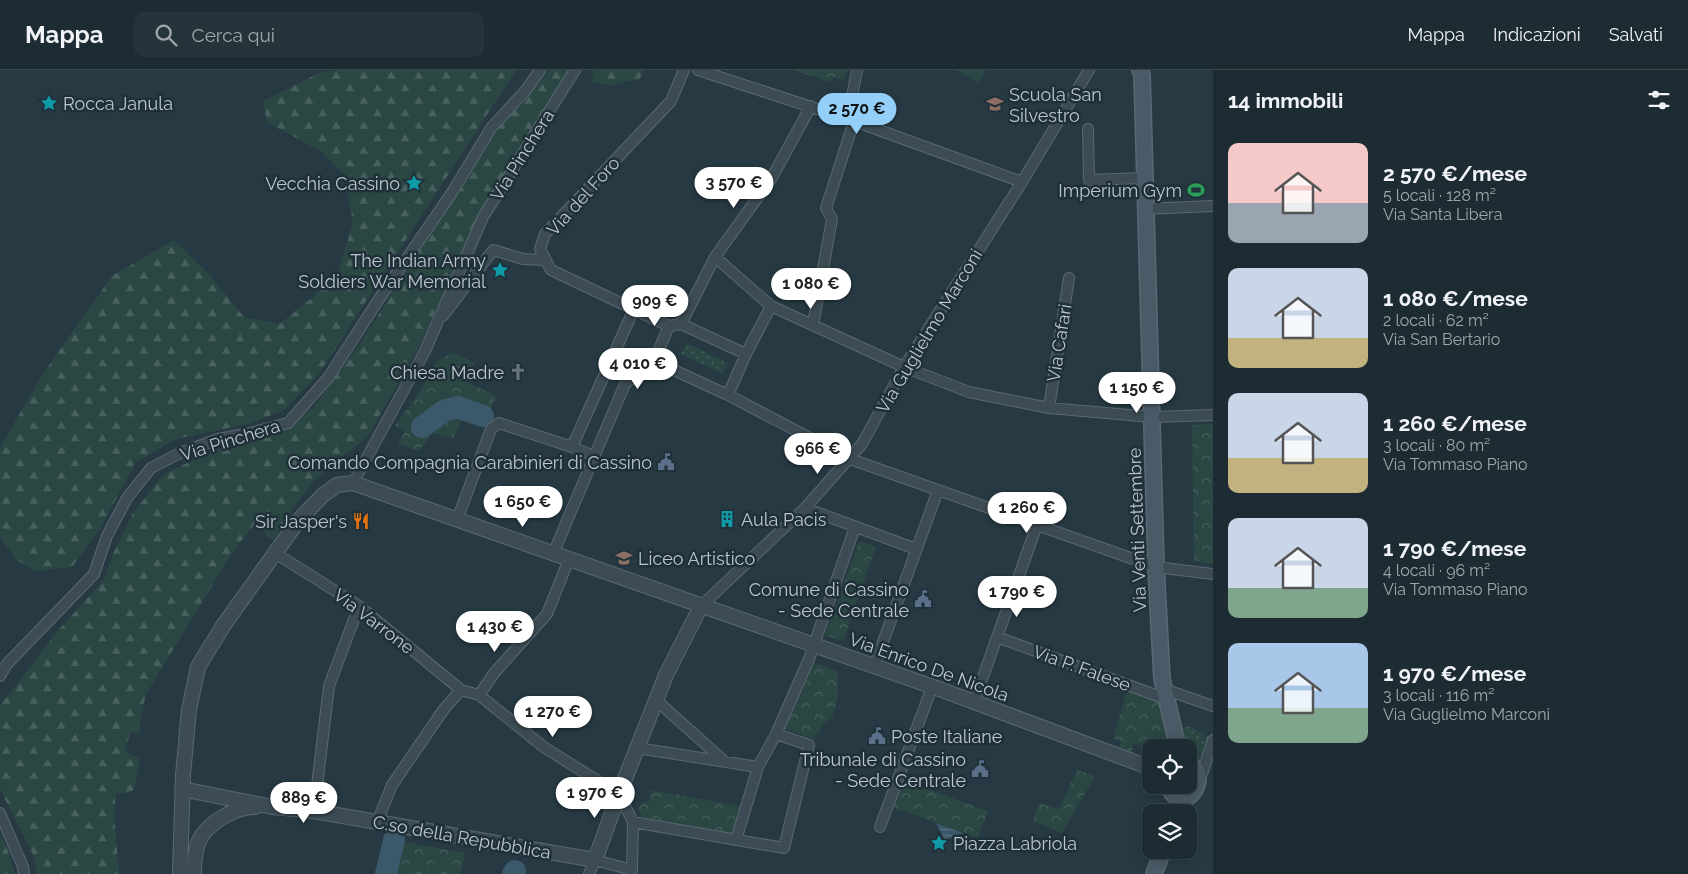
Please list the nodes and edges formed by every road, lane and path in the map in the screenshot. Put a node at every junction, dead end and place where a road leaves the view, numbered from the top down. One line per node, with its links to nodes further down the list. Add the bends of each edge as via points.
1 (540, 70): 51 (street, Via Pinchera, via 491,128 451,194 328,378 288,423 218,439 151,468 127,498 107,536 94,574 7,664)
2 (575, 70): 21 (street, Via Pinchera, via 483,217)
3 (684, 70): 16 (street, Via del Foro, via 671,101 545,234 540,249)
4 (698, 70): 8 (street)
5 (857, 70): 9 (street)
6 (1089, 70): 12 (street, Via Guglielmo Marconi)
7 (1140, 70): 11 (main road, Via Venti Settembre)
8 (811, 106): 9 (street); 15 (street, via 771,179)
9 (851, 119): 12 (street); 22 (street, via 826,208 832,219)
10 (1088, 129): 11 (street, via 1090,180)
11 (1144, 178): 14 (main road, Via Venti Settembre)
12 (1022, 182): 26 (street, Via Guglielmo Marconi)
13 (1213, 206): 14 (street)
14 (1144, 209): 30 (main road, Via Venti Settembre)
15 (716, 257): 18 (street); 20 (street)
16 (545, 260): 19 (street, Via del Foro, via 551,270); 21 (street, via 493,250)
17 (1069, 278): 28 (street, Via Cafari)
18 (772, 306): 22 (street); 24 (street)
19 (634, 309): 23 (street, Via del Foro); 31 (street)
20 (681, 324): 23 (street); 24 (street)
21 (435, 325): 34 (street, Via Pinchera, via 425,351)
22 (813, 325): 26 (street)
23 (669, 326): 25 (street)
24 (746, 354): 27 (street)
25 (654, 361): 27 (street); 32 (street, via 625,384)
26 (904, 367): 28 (street, via 970,392); 33 (street, Via Guglielmo Marconi, via 862,444)
27 (728, 395): 33 (street)
28 (1049, 408): 30 (street)
29 (1213, 415): 30 (street)
30 (1152, 417): 44 (main road, Via Venti Settembre)
31 (572, 447): 32 (street); 37 (street, via 499,423 491,429)
32 (594, 456): 42 (street)
33 (850, 459): 35 (street); 36 (street, Via Guglielmo Marconi)
34 (353, 483): 37 (street, Via Enrico De Nicola); 41 (street, via 337,485 323,495 298,521)
35 (938, 490): 38 (street); 40 (street)
36 (805, 508): 39 (street); 47 (street, Via Guglielmo Marconi)
37 (457, 520): 42 (street, Via Enrico De Nicola)
38 (1037, 525): 44 (street); 48 (street)
39 (855, 527): 40 (street); 49 (street)
40 (916, 550): 50 (street)
41 (275, 554): 46 (street, Via Varrone); 68 (street, via 198,666 189,710)
42 (553, 554): 43 (street, Via Enrico De Nicola)
43 (569, 559): 47 (street, Via Enrico De Nicola); 55 (street, via 547,614 495,672)
44 (1156, 567): 45 (street); 54 (main road, Via Venti Settembre)
45 (1213, 574)
46 (359, 606): 53 (street, Via Varrone); 73 (street, via 329,686)
47 (701, 606): 49 (street, Via Enrico De Nicola); 56 (street, Via Guglielmo Marconi)
48 (997, 637): 54 (street, Via P. Falese); 57 (street)
49 (813, 645): 50 (street, Via Enrico De Nicola); 59 (street)
50 (874, 667): 52 (street, Via Enrico De Nicola)
51 (0, 676)
52 (932, 687): 57 (street, Via Enrico De Nicola); 77 (street)
53 (461, 690): 55 (street, Via Varrone); 75 (street, via 444,709 392,786)
54 (1165, 694): 58 (street, Via P. Falese); 60 (main road, Via Venti Settembre)
55 (479, 695): 69 (street, Via Varrone, via 545,748)
56 (656, 700): 62 (street, Via Guglielmo Marconi); 63 (street)
57 (974, 702): 64 (street, Via Enrico De Nicola)
58 (1213, 706)
59 (776, 734): 65 (street); 78 (street, via 809,745 784,848)
60 (1176, 739)
61 (1213, 740): 67 (street)
62 (637, 748): 63 (street); 69 (street, Via Guglielmo Marconi)
63 (723, 760): 65 (street)
64 (1142, 765)
65 (758, 767): 78 (street)
66 (1197, 768): 67 (main road)
67 (1206, 781): 71 (main road)
68 (182, 789): 72 (street, C.so della Repubblica); 83 (street)
69 (619, 794): 76 (street); 81 (street, Via Guglielmo Marconi)
70 (1175, 794): 71 (main road)
71 (1186, 803)
72 (272, 807): 73 (street, C.so della Repubblica); 84 (street, via 244,808 220,819 207,830 199,842)
73 (314, 811): 75 (street, C.so della Repubblica)
74 (0, 813): 82 (street)
75 (377, 822): 81 (street, C.so della Repubblica)
76 (633, 822): 78 (street); 81 (street, via 632,870)
77 (880, 827)
78 (736, 840)
79 (1160, 859): 86 (main road)
80 (1170, 859): 87 (main road)
81 (595, 860): 85 (street)
82 (24, 874)
83 (180, 874)
84 (194, 874)
85 (589, 874)
86 (1154, 874)
87 (1165, 874)

